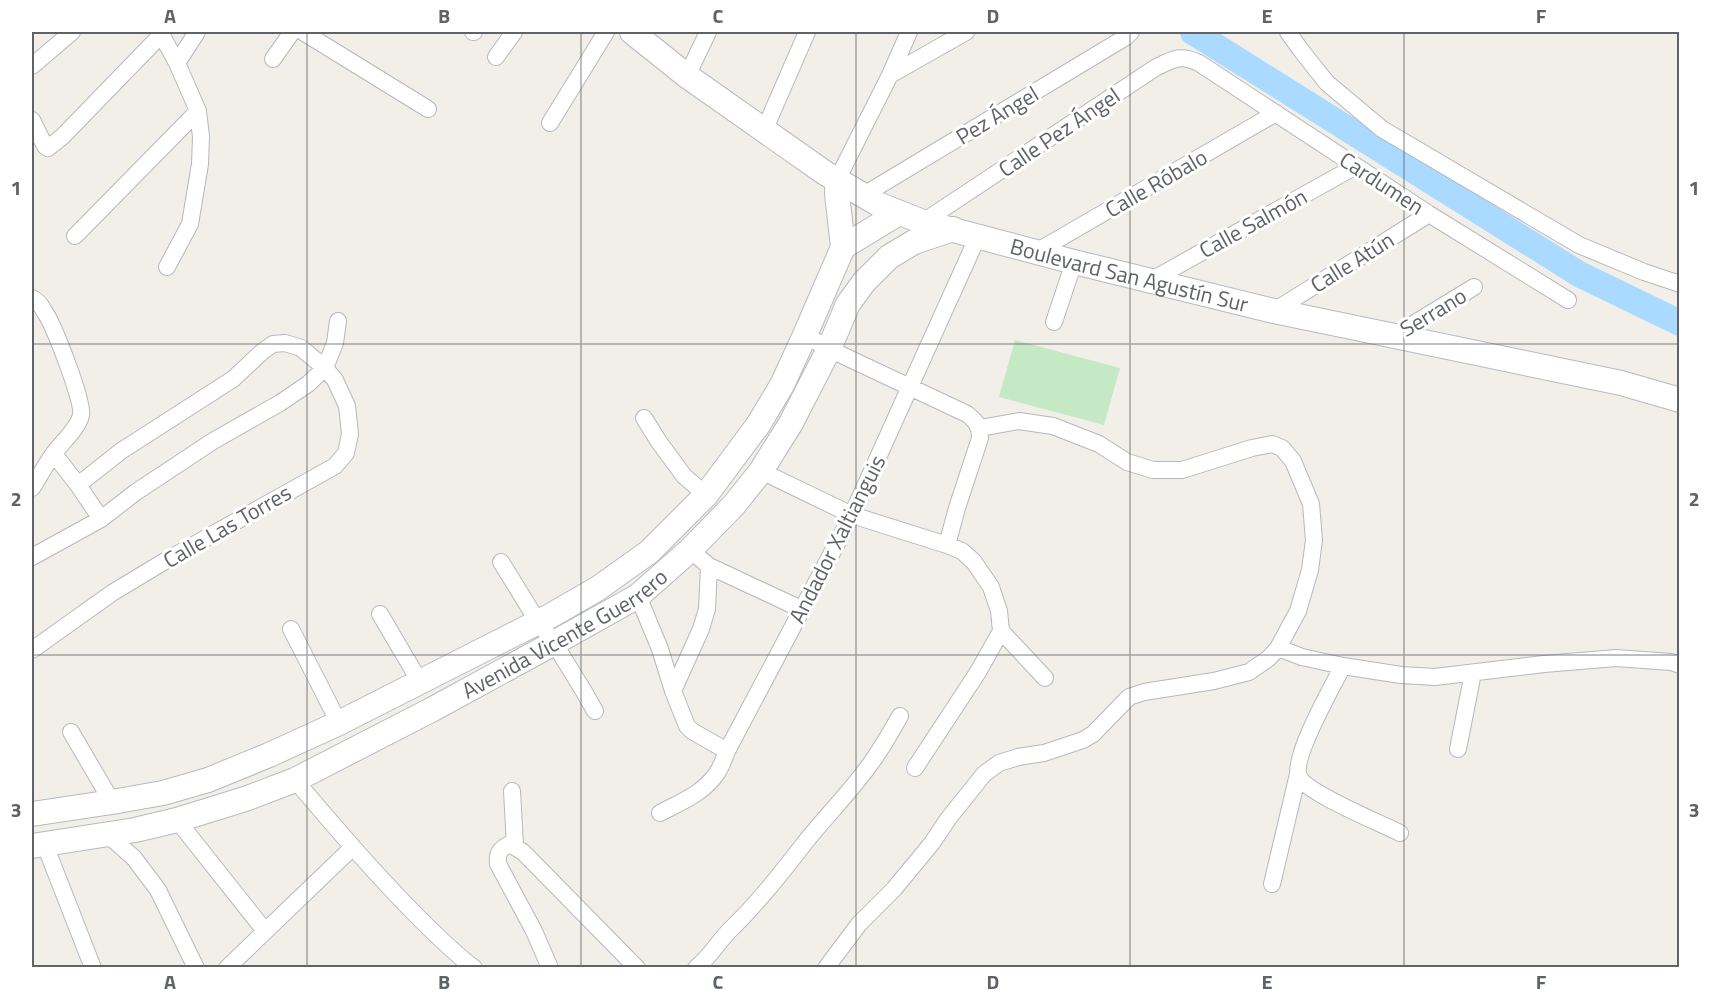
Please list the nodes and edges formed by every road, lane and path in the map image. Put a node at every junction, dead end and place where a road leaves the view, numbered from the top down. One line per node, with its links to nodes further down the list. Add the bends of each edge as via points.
1 (72, 32): 19 (street)
2 (197, 32): 17 (street)
3 (292, 32): 16 (street)
4 (303, 32): 22 (street)
5 (514, 32): 15 (street)
6 (606, 32): 26 (street)
7 (632, 32): 21 (street, Boulevard San Agustín Sur)
8 (708, 32): 21 (street)
9 (807, 32): 27 (street)
10 (909, 32): 20 (street)
11 (966, 32): 20 (street)
12 (1131, 32): 30 (street, Pez Ángel)
13 (1288, 32): 42 (street, via 1328,83 1382,129 1579,245)
14 (160, 33): 17 (street); 25 (street, via 48,148)
15 (496, 57)
16 (273, 59)
17 (177, 63): 23 (street)
18 (1199, 63): 24 (street, Cardumen); 33 (street, Calle Pez Ángel, via 1188,57 1175,58 1155,68)
19 (32, 66)
20 (890, 75): 29 (street)
21 (687, 76): 27 (street, Boulevard San Agustín Sur)
22 (428, 109)
23 (198, 111): 36 (street); 40 (street, via 200,164 190,224)
24 (1276, 113): 28 (street, Cardumen); 38 (street, Calle Róbalo)
25 (32, 120)
26 (550, 123)
27 (764, 131): 29 (street, Boulevard San Agustín Sur)
28 (1356, 166): 32 (street, Cardumen); 41 (street, Calle Salmón)
29 (837, 180): 30 (street, Boulevard San Agustín Sur); 37 (street, Avenida Vicente Guerrero)
30 (862, 196): 31 (street, Boulevard San Agustín Sur)
31 (899, 213): 33 (street, Boulevard San Agustín Sur); 37 (street)
32 (1429, 214): 45 (street, Cardumen); 46 (street, Calle Atún)
33 (923, 222): 34 (street, Boulevard San Agustín Sur)
34 (953, 229): 35 (street, Boulevard San Agustín Sur); 51 (street, Avenida Vicente Guerrero, via 914,242 889,257 848,304)
35 (978, 236): 38 (street, Boulevard San Agustín Sur); 53 (street, Andador Xaltianguis)
36 (75, 237)
37 (843, 247): 49 (street, Avenida Vicente Guerrero)
38 (1036, 252): 39 (street, Boulevard San Agustín Sur)
39 (1074, 262): 41 (street, Boulevard San Agustín Sur); 48 (street)
40 (167, 267)
41 (1150, 281): 46 (street, Boulevard San Agustín Sur)
42 (1680, 284)
43 (1474, 287): 50 (street, Serrano)
44 (32, 298): 57 (street, via 45,312 81,405 81,416)
45 (1568, 300)
46 (1274, 311): 50 (street, Boulevard San Agustín Sur)
47 (338, 321): 52 (street)
48 (1054, 322)
49 (805, 335): 51 (street); 61 (street, Avenida Vicente Guerrero, via 758,425)
50 (1392, 337): 54 (street, Boulevard San Agustín Sur, via 1621,383)
51 (830, 349): 53 (street); 58 (street, Avenida Vicente Guerrero)
52 (325, 368): 59 (street, Calle Las Torres, via 302,348 273,344 233,379 122,451); 63 (street, via 280,403 175,465); 77 (street, Calle Las Torres, via 346,405 350,434 346,453 335,466 112,593)
53 (911, 388): 56 (street, via 967,414); 62 (street, Andador Xaltianguis)
54 (1680, 400)
55 (644, 418): 61 (street, via 684,476)
56 (980, 428): 64 (street); 76 (street, via 1019,421 1053,426 1099,444 1127,462 1153,470 1182,470 1272,444 1282,448 1293,461 1311,504 1314,540 1298,611)
57 (54, 454): 59 (street); 60 (street)
58 (761, 471): 62 (street); 65 (street, Avenida Vicente Guerrero)
59 (78, 485): 63 (street)
60 (32, 488)
61 (706, 495): 72 (street, Avenida Vicente Guerrero, via 649,552 597,589)
62 (852, 515): 64 (street); 70 (street, Andador Xaltianguis)
63 (101, 519): 66 (street)
64 (947, 545): 74 (street, via 974,562 992,587)
65 (690, 550): 68 (street); 69 (street, Avenida Vicente Guerrero)
66 (32, 557)
67 (501, 562): 72 (street)
68 (709, 566): 70 (street); 83 (street, via 707,609)
69 (638, 596): 75 (street, Avenida Vicente Guerrero); 83 (street)
70 (801, 609): 89 (street, Andador Xaltianguis)
71 (380, 614): 82 (street)
72 (538, 622): 75 (street); 82 (street, Avenida Vicente Guerrero)
73 (291, 629): 86 (street)
74 (1001, 631): 81 (street); 90 (street)
75 (554, 643): 84 (street); 92 (street, Avenida Vicente Guerrero)
76 (1278, 648): 79 (street); 113 (street, via 1249,672 1129,697 1083,740 1018,757 984,774 932,843 859,924)
77 (32, 650)
78 (1680, 665): 80 (street, via 1616,658)
79 (1343, 666): 80 (street, via 1401,675); 91 (street, via 1315,720)
80 (1473, 674): 88 (street)
81 (1045, 678)
82 (420, 682): 86 (street, Avenida Vicente Guerrero)
83 (673, 691): 89 (street, via 687,726)
84 (595, 711)
85 (900, 716): 112 (street, via 849,791 770,888)
86 (339, 723): 94 (street, Avenida Vicente Guerrero, via 208,780)
87 (71, 732): 94 (street)
88 (1458, 749)
89 (727, 751): 95 (street, Andador Xaltianguis, via 706,786)
90 (915, 768)
91 (1298, 774): 98 (street, via 1303,784 1334,802); 103 (street)
92 (295, 780): 97 (street, Avenida Vicente Guerrero); 102 (street)
93 (512, 790): 101 (street)
94 (112, 802): 96 (street, Avenida Vicente Guerrero)
95 (660, 813)
96 (32, 814)
97 (177, 820): 99 (street, Avenida Vicente Guerrero); 104 (street)
98 (1400, 832)
99 (107, 834): 100 (street, Avenida Vicente Guerrero); 107 (street, via 134,858 158,890)
100 (38, 846): 106 (street)
101 (515, 846): 110 (street, via 501,848 498,864); 111 (street)
102 (353, 847): 104 (street); 105 (street)
103 (1272, 884)
104 (265, 931): 108 (street)
105 (451, 962): 109 (street)
106 (93, 968)
107 (196, 968)
108 (227, 968)
109 (474, 968)
110 (550, 968)
111 (637, 968)
112 (696, 968)
113 (826, 968)

